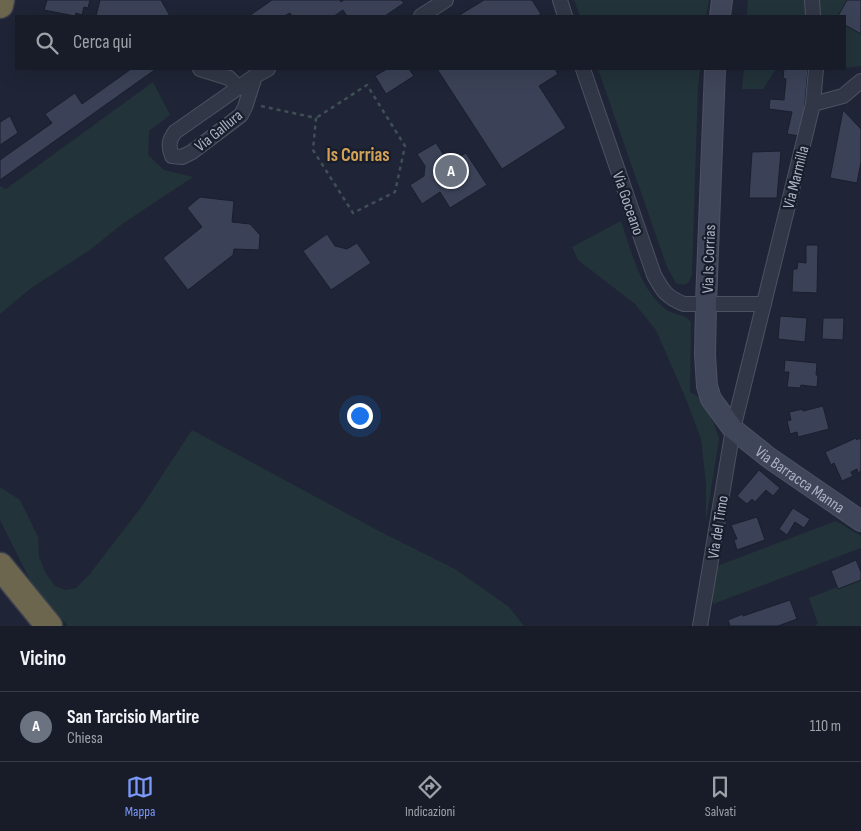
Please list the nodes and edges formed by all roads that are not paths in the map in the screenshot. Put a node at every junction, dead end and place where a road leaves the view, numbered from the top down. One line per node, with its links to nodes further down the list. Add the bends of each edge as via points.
1 (1, 0): 6 (highway)
2 (446, 0): 7 (street)
3 (560, 0): 8 (street)
4 (722, 0): 9 (street)
5 (812, 0): 10 (street)
6 (0, 5)
7 (423, 15)
8 (565, 15)
9 (720, 15)
10 (813, 15)
11 (203, 70): 18 (street, Via Gallura, via 229,78)
12 (266, 70): 16 (street, Via Gallura)
13 (583, 70): 20 (street, Via Goceano, via 654,275 665,294 673,300 684,304)
14 (715, 70): 20 (street, Via Is Corrias)
15 (816, 70): 19 (street)
16 (255, 76): 18 (street, Via Gallura); 18 (street, Via Gallura, via 240,115 192,152 182,157 172,156 170,139 175,132)
17 (861, 81): 19 (street, via 843,96)
18 (239, 88)
19 (813, 104): 21 (street, Via Marmilla)
20 (706, 303): 21 (street); 22 (street, Via Is Corrias, via 707,386 712,399)
21 (764, 304): 22 (street, Via Marmilla)
22 (738, 433): 23 (street, Via Barracca Manna); 27 (street, Via del Timo)
23 (861, 521)
24 (1, 572): 25 (highway); 26 (highway)
25 (30, 626)
26 (50, 626)
27 (700, 626)

